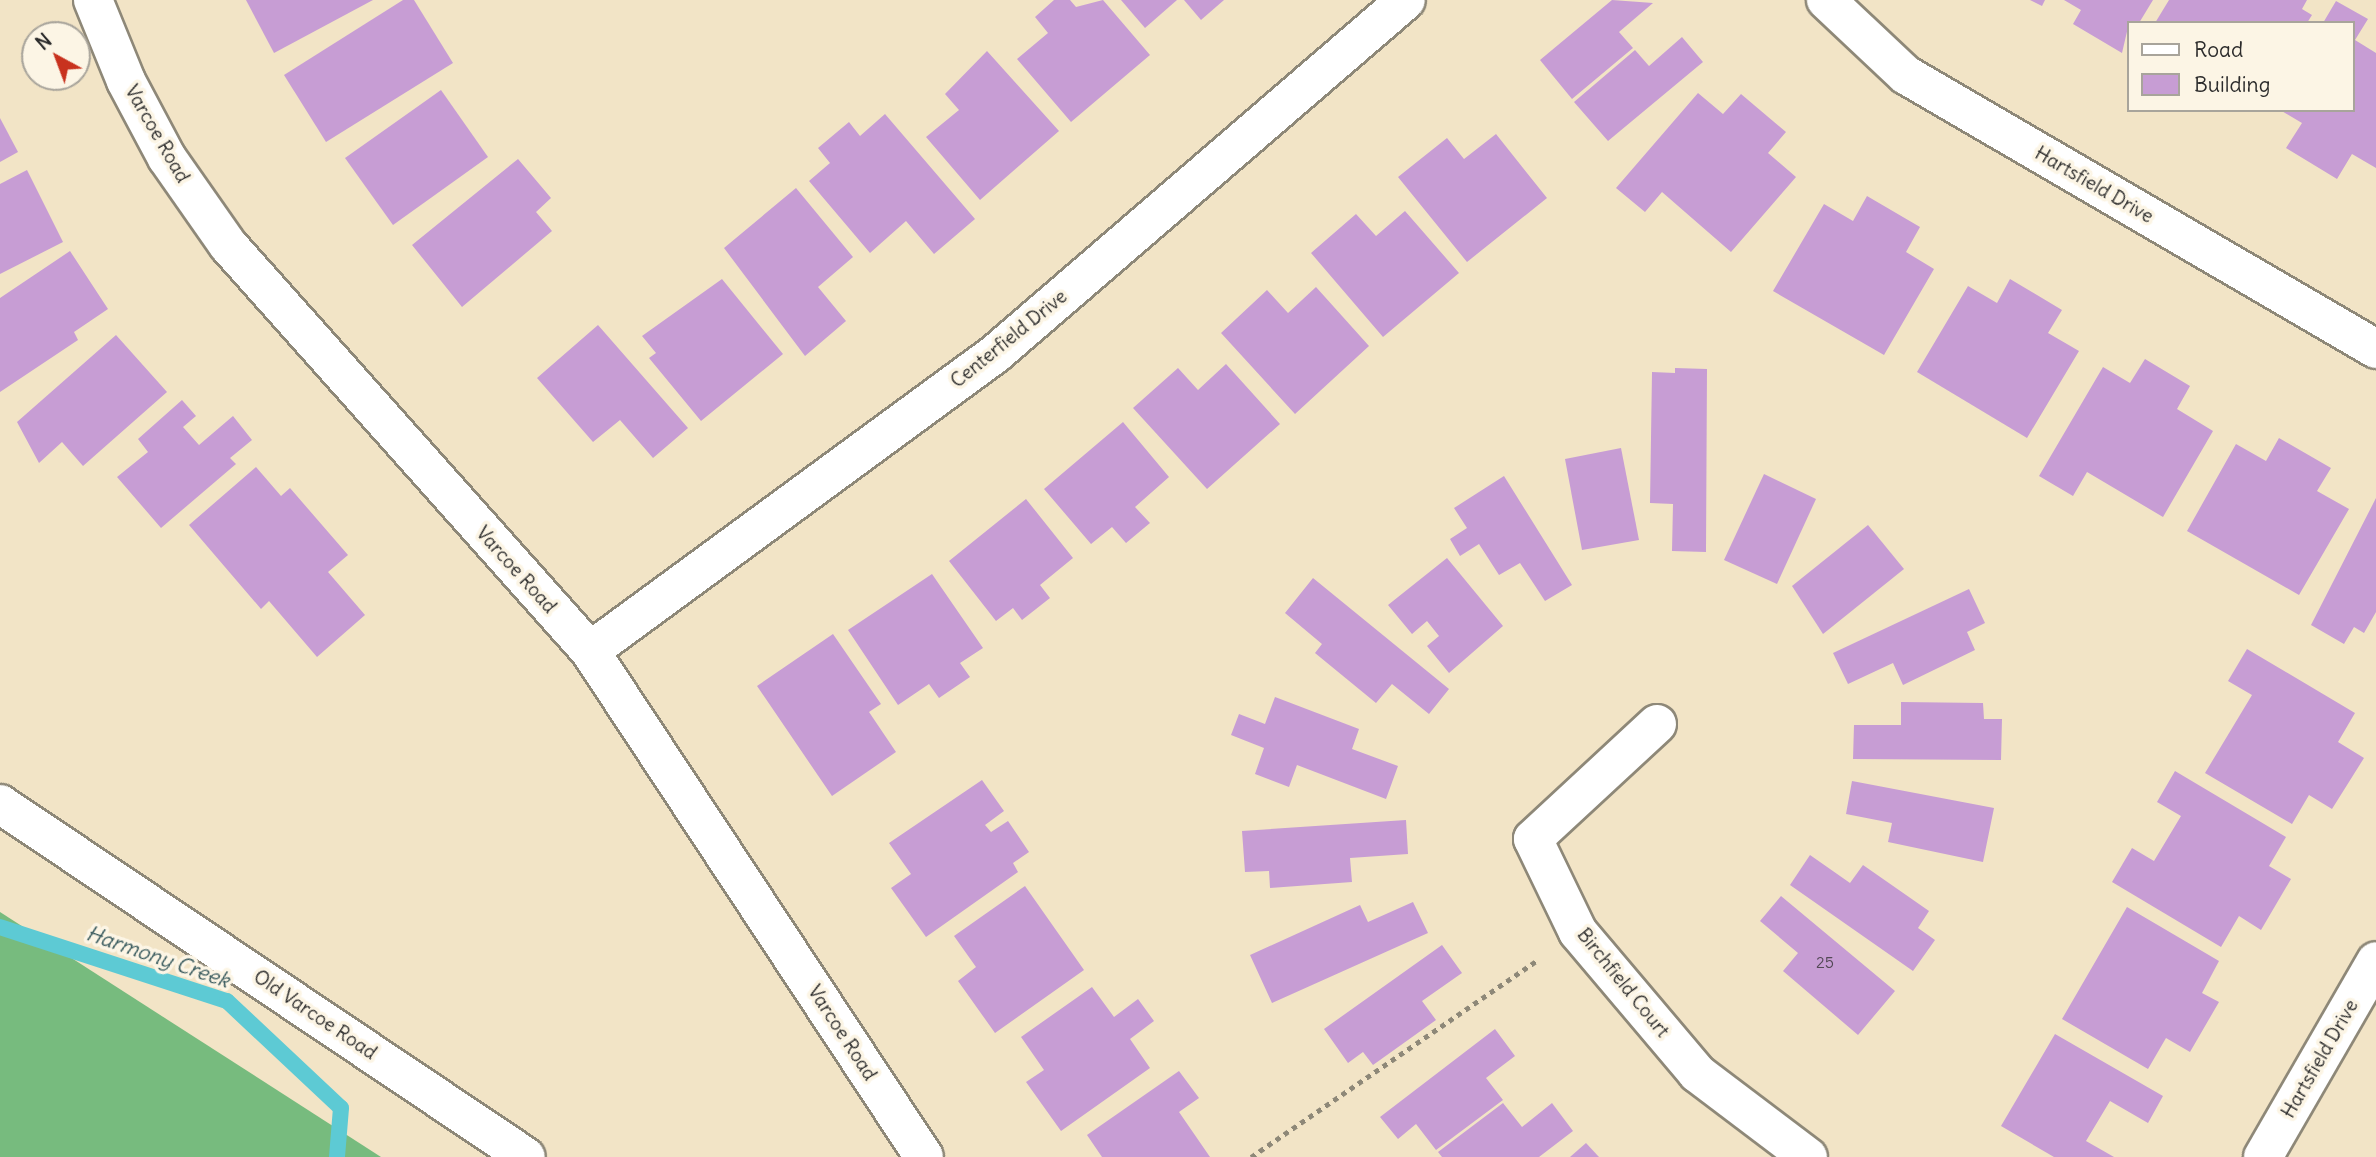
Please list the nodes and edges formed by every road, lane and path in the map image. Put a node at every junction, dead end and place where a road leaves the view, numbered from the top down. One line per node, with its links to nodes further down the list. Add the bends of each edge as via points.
1 (93, 0): 5 (street, Varcoe Road, via 125,81 167,158 228,245)
2 (1406, 0): 5 (street, Centerfield Drive, via 995,354)
3 (1826, 0): 4 (street, Hartsfield Drive, via 1906,75)
4 (2376, 349)
5 (590, 651): 11 (street, Varcoe Road)
6 (1657, 724): 8 (street, Birchfield Court, via 1533,839)
7 (0, 804): 10 (street, Old Varcoe Road)
8 (1578, 932): 12 (path); 13 (street, Birchfield Court, via 1698,1073)
9 (2376, 961): 14 (street, Hartsfield Drive)
10 (526, 1157)
11 (924, 1157)
12 (1251, 1157)
13 (1808, 1157)
14 (2263, 1157)

